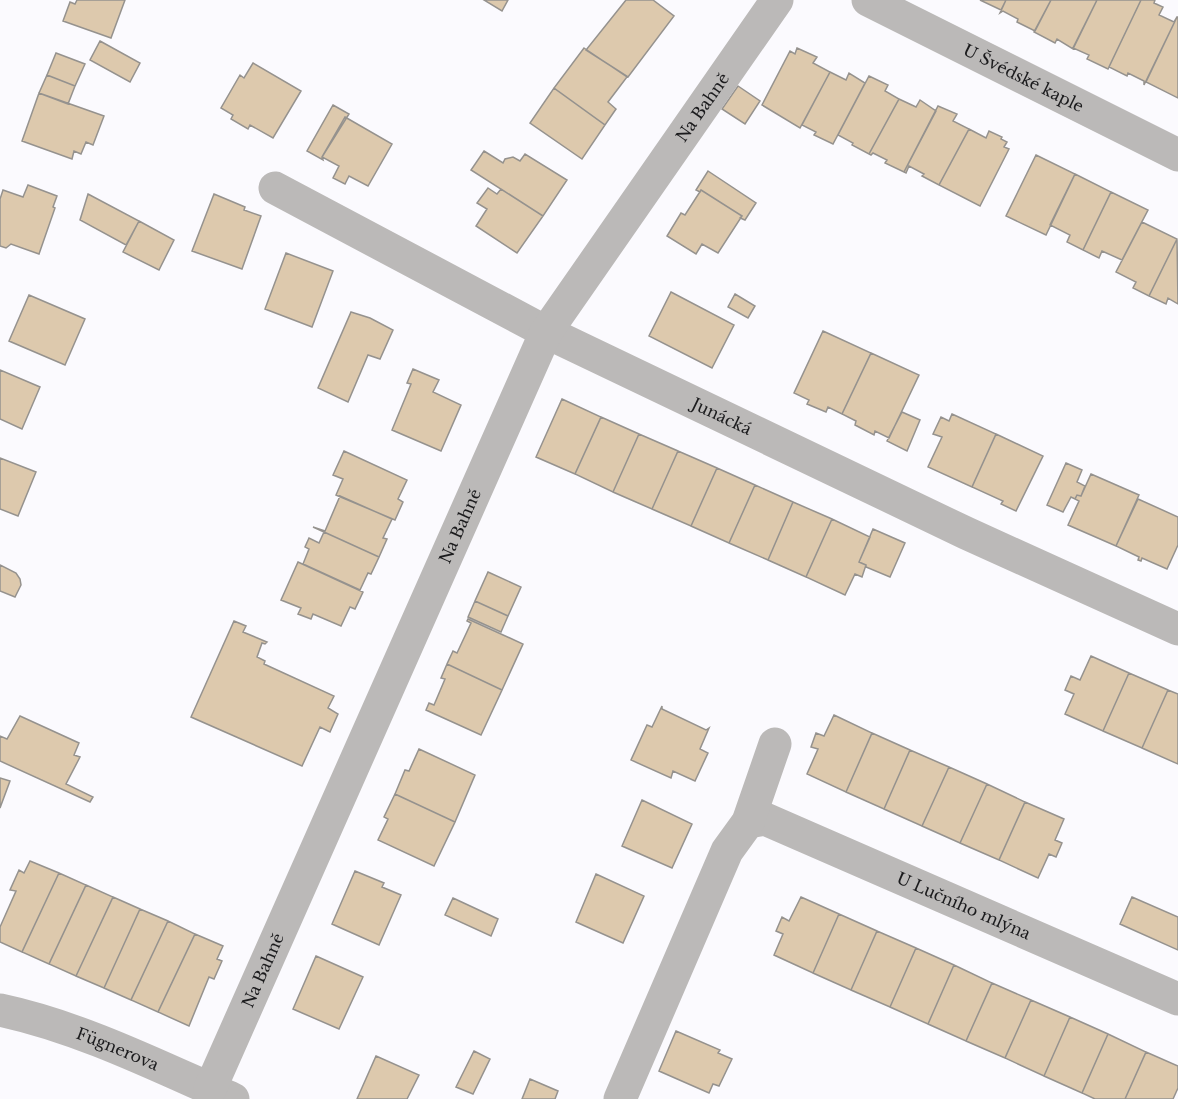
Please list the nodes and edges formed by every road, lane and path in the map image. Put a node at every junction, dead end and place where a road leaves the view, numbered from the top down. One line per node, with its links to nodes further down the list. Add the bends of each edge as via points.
1 (777, 0): 5 (street, Na Bahně)
2 (868, 0): 3 (street, U Švédské kaple)
3 (1178, 155)
4 (275, 188): 5 (street, Junácká)
5 (546, 332): 6 (street, Junácká, via 966,533); 11 (street, Na Bahně)
6 (1178, 629)
7 (775, 744): 8 (street)
8 (748, 822): 9 (street, U Lučního mlýna, via 765,819); 12 (street, via 727,851)
9 (1178, 999)
10 (0, 1010): 11 (street, Fügnerova, via 79,1033)
11 (221, 1094)
12 (620, 1099)

